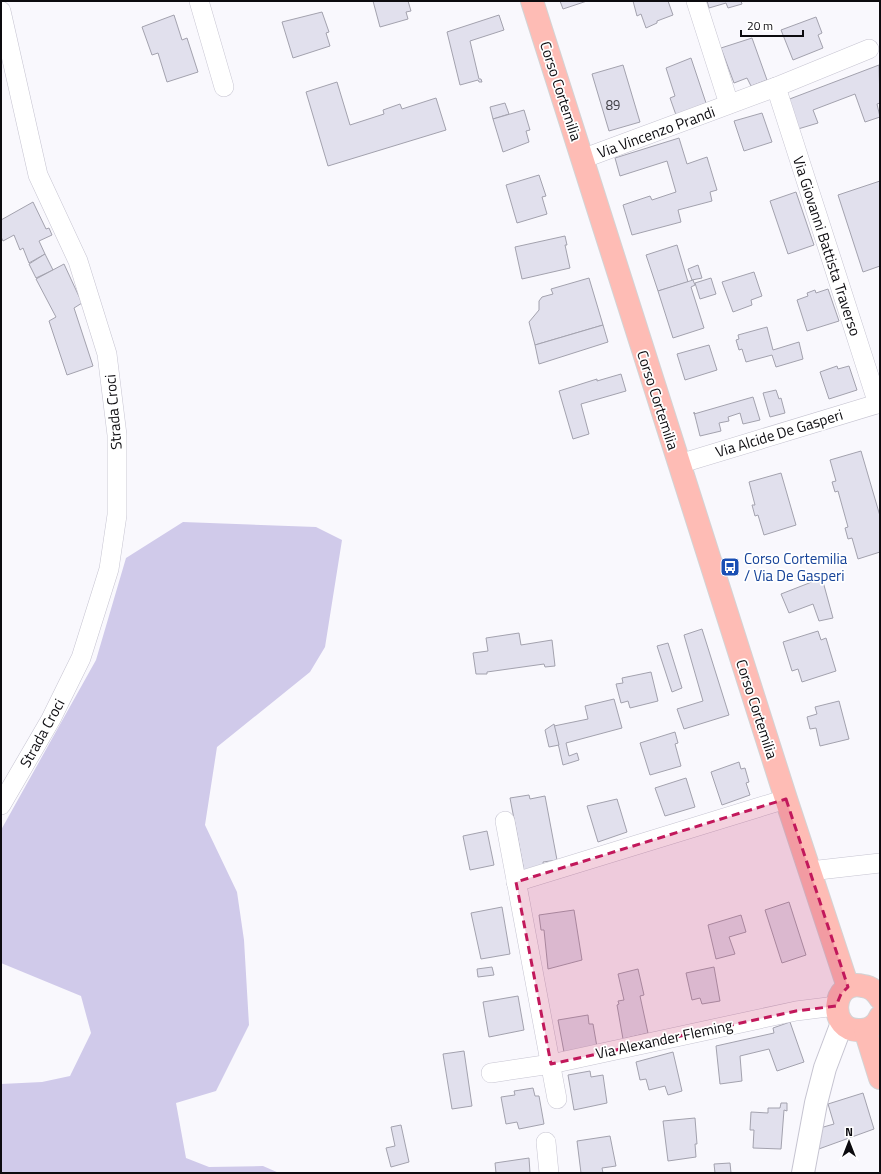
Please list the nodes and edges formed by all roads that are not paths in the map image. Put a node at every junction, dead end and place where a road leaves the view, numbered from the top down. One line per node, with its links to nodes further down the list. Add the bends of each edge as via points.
1 (199, 1): 6 (street)
2 (532, 1): 9 (main road, Corso Cortemilia)
3 (696, 1): 8 (street, Via Vincenzo Prandi)
4 (1, 11): 13 (street, Strada Croci, via 38,174 78,261 107,354 117,435 117,515 109,569 81,658 51,718)
5 (868, 49): 7 (street, Via Vincenzo Prandi)
6 (224, 87)
7 (776, 87): 8 (street, Via Vincenzo Prandi); 10 (street, Via Giovanni Battista Traverso)
8 (729, 104): 9 (street, Via Vincenzo Prandi)
9 (582, 159): 11 (main road, Corso Cortemilia)
10 (879, 404): 11 (street, Via Alcide De Gasperi)
11 (679, 464): 12 (main road, Corso Cortemilia)
12 (786, 799): 16 (main road, Corso Cortemilia); 17 (street)
13 (1, 805)
14 (505, 820): 17 (street)
15 (880, 863): 16 (street)
16 (810, 871): 18 (main road, Corso Cortemilia)
17 (516, 882): 22 (street)
18 (848, 987): 19 (main road, via 870,987); 20 (main road, via 841,994)
19 (880, 998)
20 (839, 1015): 21 (main road, via 858,1031); 22 (street, Via Alexander Fleming, via 796,1011); 28 (street, via 819,1089)
21 (873, 1023): 24 (main road)
22 (551, 1064): 23 (street, Via Alexander Fleming); 25 (street)
23 (491, 1073)
24 (880, 1078)
25 (557, 1099)
26 (546, 1142): 27 (street)
27 (549, 1173)
28 (803, 1173)

